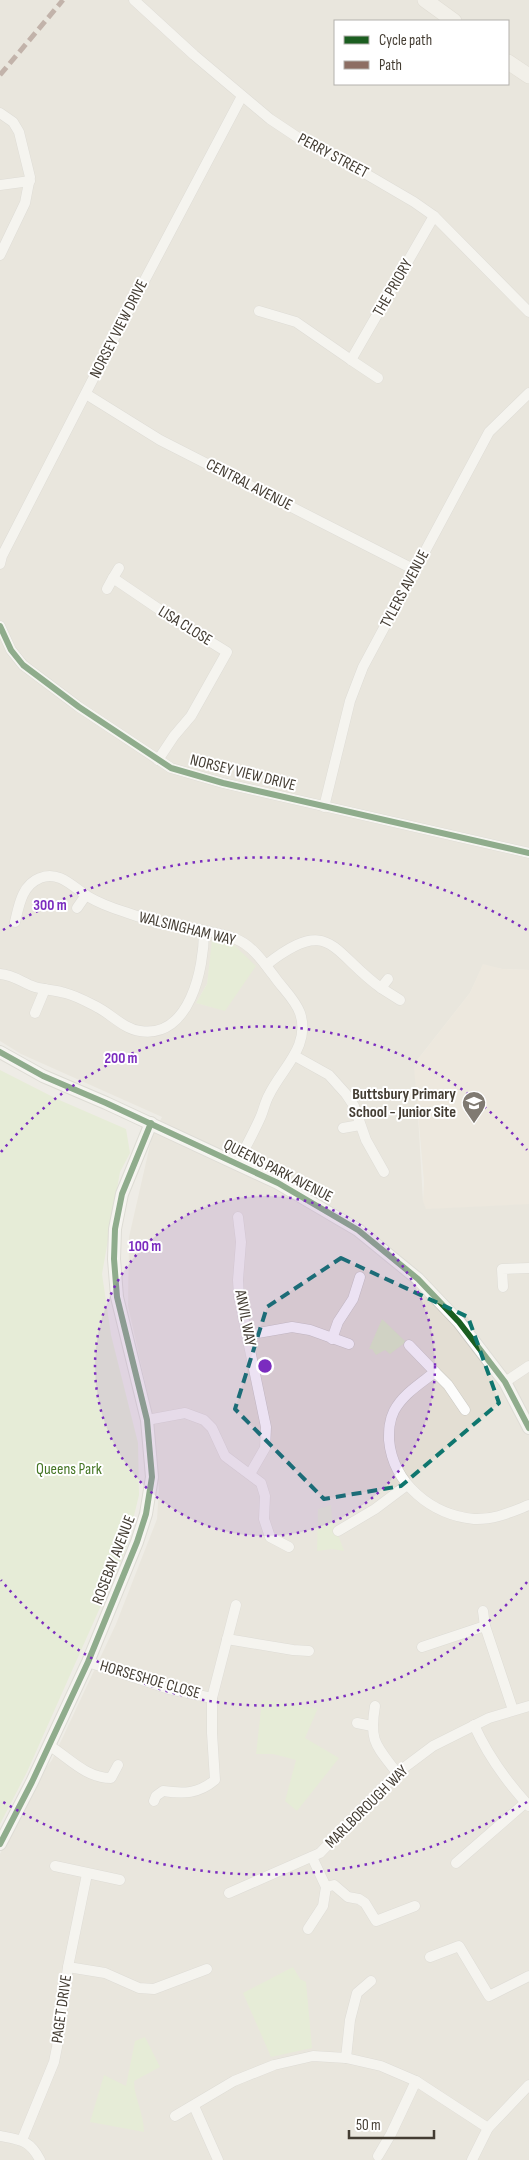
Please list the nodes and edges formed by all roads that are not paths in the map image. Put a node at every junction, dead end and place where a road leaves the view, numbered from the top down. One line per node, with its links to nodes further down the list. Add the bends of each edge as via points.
1 (134, 0): 6 (street, PERRY STREET)
2 (425, 0): 3 (main road)
3 (453, 20)
4 (509, 63): 5 (main road)
5 (529, 76)
6 (242, 96): 10 (street, PERRY STREET, via 306,143 361,170); 17 (street, NORSEY VIEW DRIVE)
7 (0, 113): 8 (street, via 19,132)
8 (30, 181): 9 (street); 11 (street, via 25,203)
9 (0, 185)
10 (434, 216): 13 (street, PERRY STREET); 14 (street, THE PRIORY)
11 (0, 255)
12 (259, 311): 14 (street, via 296,322)
13 (529, 312)
14 (351, 360): 15 (street)
15 (378, 378)
16 (529, 393): 20 (street, TYLERS AVENUE, via 489,432)
17 (86, 394): 18 (street, NORSEY VIEW DRIVE); 20 (street, CENTRAL AVENUE, via 160,440)
18 (0, 564)
19 (119, 568): 21 (street)
20 (414, 570): 25 (street, TYLERS AVENUE, via 363,667 350,701)
21 (113, 578): 22 (street); 24 (street, LISA CLOSE, via 227,652 191,716)
22 (107, 588)
23 (0, 626): 24 (street, NORSEY VIEW DRIVE, via 11,650 23,665)
24 (158, 760): 25 (street, NORSEY VIEW DRIVE, via 188,774)
25 (324, 807): 26 (street, NORSEY VIEW DRIVE)
26 (529, 854)
27 (86, 895): 28 (street); 29 (street, WALSINGHAM WAY, via 68,881 51,876 40,878 25,890); 30 (street, WALSINGHAM WAY, via 145,919)
28 (77, 908)
29 (14, 922)
30 (204, 931): 31 (street, WALSINGHAM WAY, via 237,940); 35 (street, via 198,980 188,1002 180,1015 158,1031 139,1032 81,998)
31 (266, 965): 34 (street, via 293,945 320,940 343,953 363,975); 39 (street, WALSINGHAM WAY, via 300,1013 301,1038)
32 (0, 974): 35 (street, via 12,975)
33 (388, 978): 34 (street)
34 (381, 988): 36 (street)
35 (45, 989): 37 (street)
36 (400, 1000)
37 (35, 1013)
38 (0, 1052): 40 (street, QUEENS PARK AVENUE, via 43,1076)
39 (295, 1056): 41 (street, via 329,1075 354,1106); 43 (street, WALSINGHAM WAY, via 268,1096)
40 (151, 1123): 43 (street, QUEENS PARK AVENUE); 57 (street, ROSEBAY AVENUE, via 122,1194 115,1229 114,1259 117,1297)
41 (360, 1125): 42 (street); 44 (street)
42 (343, 1128)
43 (237, 1164): 55 (street, QUEENS PARK AVENUE, via 328,1211 397,1261 459,1322)
44 (384, 1172)
45 (238, 1217): 49 (street, ANVIL WAY, via 242,1242 239,1297)
46 (529, 1268): 48 (street, via 502,1269)
47 (360, 1277): 50 (street)
48 (503, 1287)
49 (248, 1335): 50 (street, via 292,1327); 59 (street, ANVIL WAY, via 266,1439 265,1448)
50 (332, 1339): 51 (street)
51 (349, 1344)
52 (409, 1345): 54 (street)
53 (529, 1366): 55 (street)
54 (435, 1372): 56 (street); 60 (street, via 402,1399 388,1428 390,1450)
55 (505, 1382): 58 (street, QUEENS PARK AVENUE)
56 (465, 1410)
57 (147, 1420): 59 (street, via 185,1413 204,1420 231,1462); 70 (street, ROSEBAY AVENUE, via 152,1477 146,1514)
58 (529, 1428)
59 (250, 1474): 63 (street, via 261,1483 265,1496 264,1519 270,1538)
60 (407, 1485): 61 (street, via 430,1504 462,1517 489,1518); 62 (street)
61 (529, 1505)
62 (338, 1531)
63 (289, 1547)
64 (236, 1606): 67 (street, HORSESHOE CLOSE)
65 (483, 1611): 66 (street)
66 (485, 1626): 68 (street); 74 (street)
67 (227, 1639): 69 (street); 71 (street, HORSESHOE CLOSE)
68 (422, 1647)
69 (308, 1651)
70 (88, 1662): 71 (street, HORSESHOE CLOSE, via 169,1689); 78 (street, ROSEBAY AVENUE)
71 (212, 1698): 81 (street, HORSESHOE CLOSE, via 215,1780 204,1789 188,1794 163,1791)
72 (375, 1706): 77 (street)
73 (529, 1706): 74 (street, MARLBOROUGH WAY)
74 (513, 1710): 76 (street, MARLBOROUGH WAY)
75 (357, 1723): 77 (street)
76 (474, 1725): 80 (street, MARLBOROUGH WAY, via 433,1746); 82 (street, via 499,1772)
77 (372, 1726): 80 (street, via 377,1747)
78 (50, 1746): 79 (street, via 80,1769 106,1778 111,1778); 83 (street, ROSEBAY AVENUE)
79 (118, 1765)
80 (397, 1773): 84 (street, MARLBOROUGH WAY, via 320,1853)
81 (154, 1801)
82 (527, 1804): 85 (street)
83 (0, 1844)
84 (312, 1857): 89 (street, MARLBOROUGH WAY); 90 (street, MARLBOROUGH WAY)
85 (456, 1863)
86 (55, 1866): 87 (street)
87 (88, 1874): 88 (street); 94 (street, PAGET DRIVE)
88 (120, 1880)
89 (326, 1887): 91 (street, via 334,1885 348,1897 365,1903 376,1921); 92 (street, via 323,1906)
90 (229, 1893)
91 (415, 1906)
92 (308, 1929)
93 (430, 1957): 96 (street, via 459,1946 489,1996)
94 (68, 1967): 95 (street, via 106,1973 139,1988 154,1989); 105 (street, PAGET DRIVE, via 54,2062)
95 (207, 1969)
96 (529, 1976)
97 (371, 1981): 98 (street, via 357,1993)
98 (346, 2058): 99 (street, via 381,2066); 101 (street, via 313,2056 274,2065 234,2081)
99 (416, 2082): 103 (street); 106 (street)
100 (529, 2085): 103 (street)
101 (194, 2106): 102 (street); 108 (street)
102 (175, 2116)
103 (488, 2128): 109 (street)
104 (0, 2136): 105 (street)
105 (22, 2140): 107 (street, via 34,2148)
106 (378, 2156)
107 (40, 2160)
108 (218, 2160)
109 (472, 2160)

